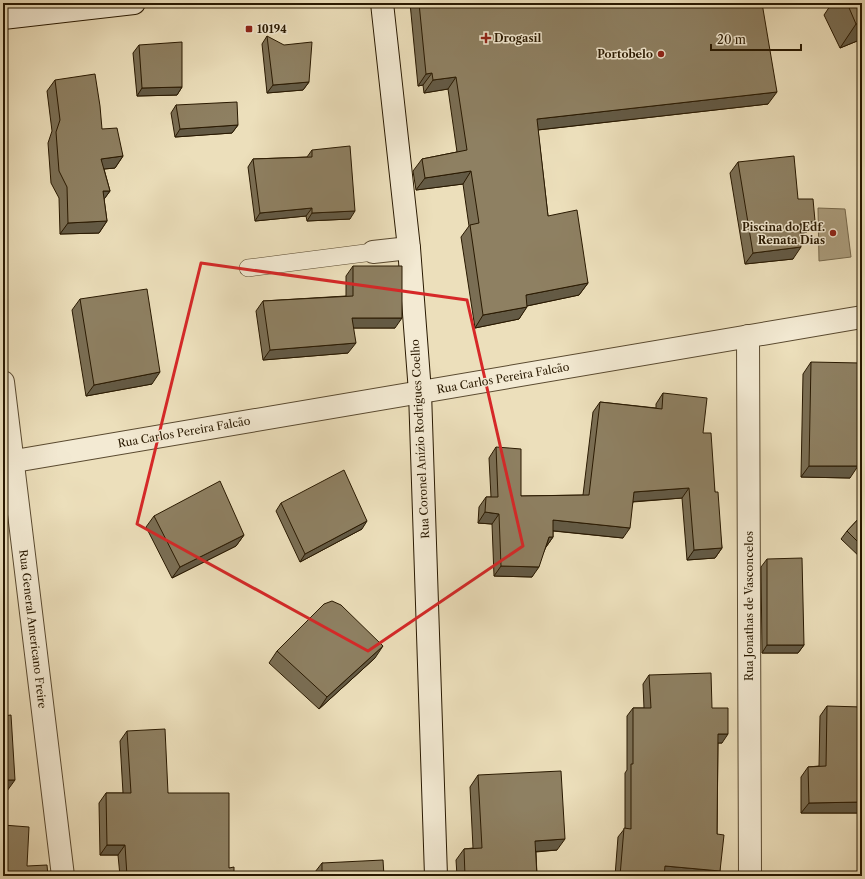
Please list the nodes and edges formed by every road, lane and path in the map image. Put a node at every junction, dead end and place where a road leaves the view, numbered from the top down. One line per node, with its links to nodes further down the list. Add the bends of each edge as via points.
1 (134, 3): 3 (street)
2 (382, 3): 4 (street, Rua Coronel Anízio Rodrigues Coelho)
3 (3, 18)
4 (409, 248): 5 (street); 10 (street, Rua Coronel Anízio Rodrigues Coelho)
5 (373, 252): 6 (lane)
6 (248, 268)
7 (862, 317): 8 (street, Rua Carlos Pereira Falcão)
8 (748, 336): 10 (street, Rua Carlos Pereira Falcão); 14 (street, Rua Jonathas de Vasconcelos)
9 (3, 382): 11 (street, Rua General Americano Freire)
10 (420, 392): 11 (street, Rua Carlos Pereira Falcão); 13 (street, Rua Coronel Anízio Rodrigues Coelho)
11 (7, 462): 12 (street, Rua General Americano Freire)
12 (63, 876)
13 (436, 876)
14 (750, 876)

